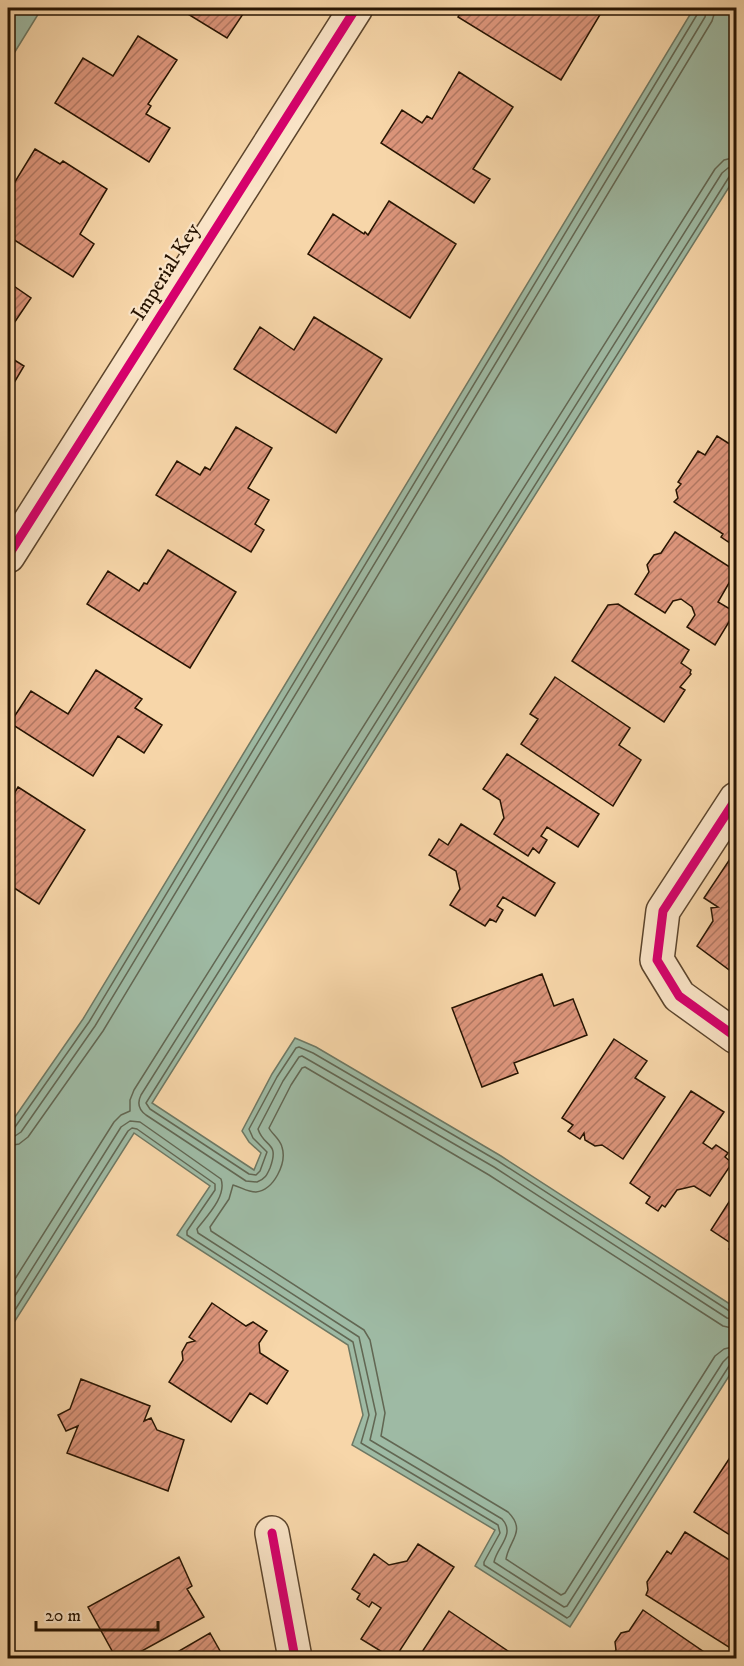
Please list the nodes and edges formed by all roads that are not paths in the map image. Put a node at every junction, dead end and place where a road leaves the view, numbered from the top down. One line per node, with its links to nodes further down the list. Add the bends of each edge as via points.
1 (356, 8): 2 (street, Imperial Key)
2 (8, 556)
3 (736, 800): 4 (street, via 663,911 657,960 678,996)
4 (736, 1037)
5 (272, 1533): 6 (street)
6 (295, 1659)

